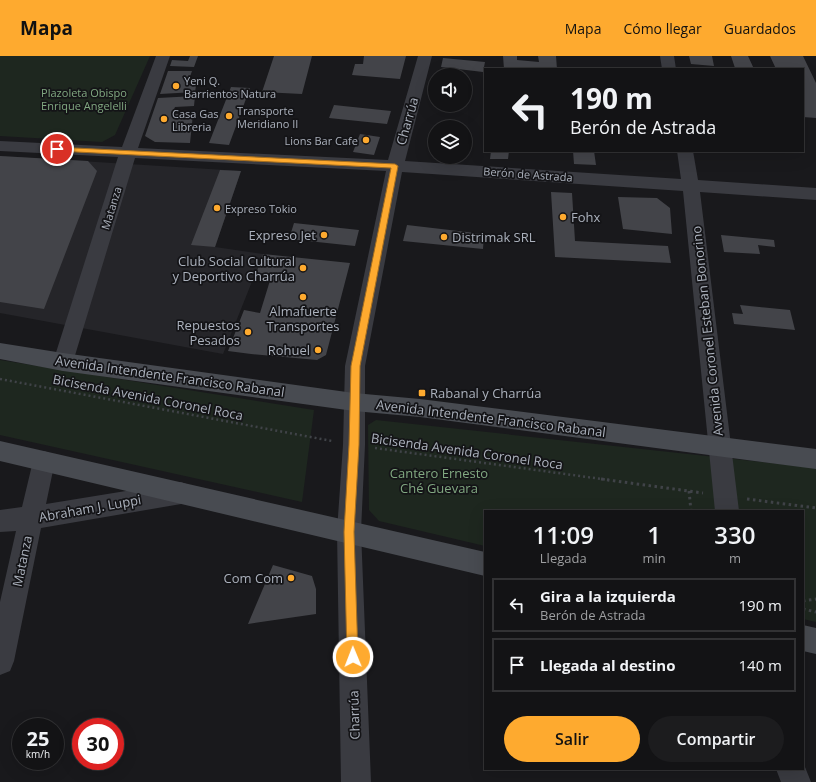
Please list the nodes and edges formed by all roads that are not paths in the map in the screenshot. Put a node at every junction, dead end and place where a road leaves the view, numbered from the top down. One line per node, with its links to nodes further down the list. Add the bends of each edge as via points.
1 (163, 56): 7 (street, Matanza)
2 (425, 56): 8 (street, Charrúa)
3 (667, 56): 4 (street)
4 (669, 68)
5 (0, 146): 7 (street, Berón de Astrada)
6 (685, 152): 9 (street, Avenida Coronel Esteban Bonorino)
7 (128, 153): 8 (street, Berón de Astrada); 12 (street, Matanza)
8 (395, 166): 9 (street, Berón de Astrada); 13 (street, Charrúa, via 355,366)
9 (691, 185): 10 (street, Berón de Astrada); 14 (street, Avenida Coronel Esteban Bonorino)
10 (816, 194)
11 (0, 351): 12 (main road, Avenida Intendente Francisco Rabanal)
12 (63, 362): 13 (main road, Avenida Intendente Francisco Rabanal)
13 (354, 402): 14 (main road, Avenida Intendente Francisco Rabanal, via 420,408); 22 (street, Charrúa)
14 (720, 448): 16 (main road, Avenida Intendente Francisco Rabanal); 19 (street, Avenida Coronel Esteban Bonorino)
15 (0, 451): 17 (main road)
16 (816, 459)
17 (44, 461): 18 (main road); 20 (street, Matanza)
18 (181, 492): 20 (street, Abraham J. Luppi); 22 (main road)
19 (726, 504)
20 (32, 518): 21 (street, Abraham J. Luppi); 26 (street, Matanza)
21 (0, 521)
22 (349, 532): 23 (main road); 28 (street, Charrúa)
23 (484, 564)
24 (804, 638): 25 (main road)
25 (816, 641)
26 (0, 661)
27 (791, 770): 29 (street)
28 (356, 782)
29 (796, 782)

